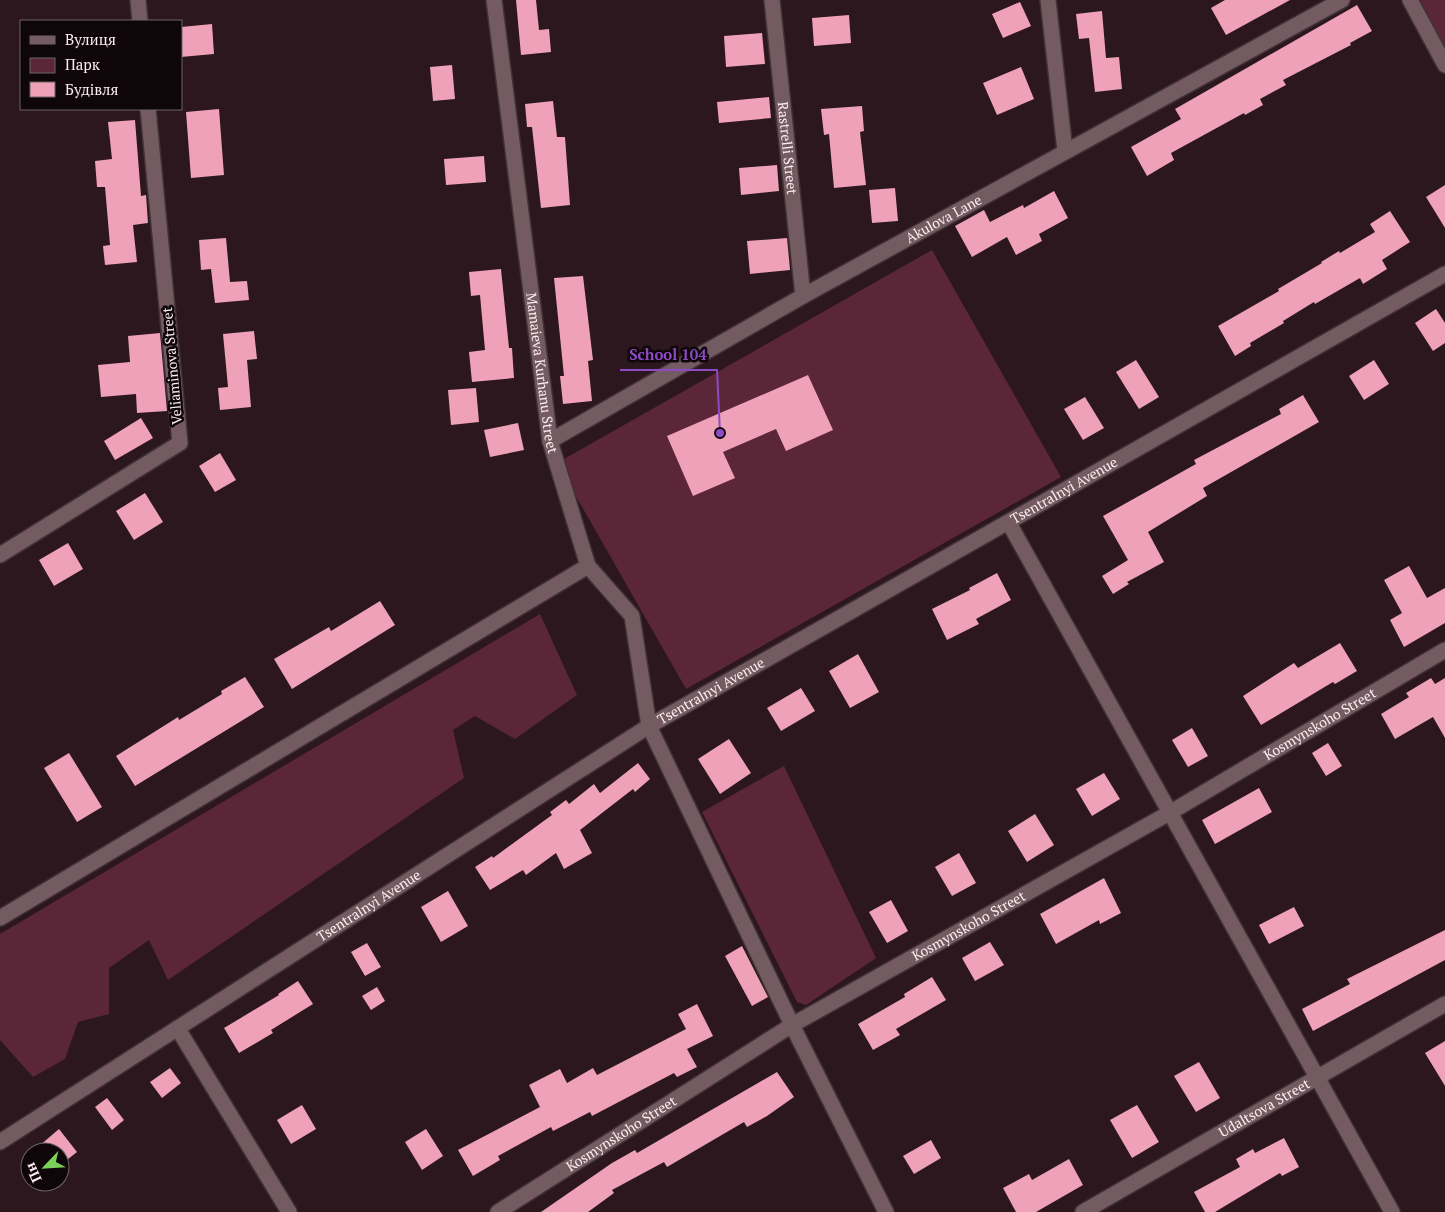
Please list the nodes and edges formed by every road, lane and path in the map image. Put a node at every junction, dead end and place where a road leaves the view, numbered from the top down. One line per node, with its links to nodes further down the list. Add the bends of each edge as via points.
1 (138, 0): 7 (street)
2 (494, 0): 13 (street, Mamaieva Kurhanu Street)
3 (772, 0): 12 (street, Rastrelli Street)
4 (1048, 0): 10 (street)
5 (1342, 0): 10 (street, Akulova Lane)
6 (1410, 0): 8 (street)
7 (140, 20)
8 (1445, 65)
9 (148, 110): 15 (street, Veliaminova Street, via 180,443)
10 (1065, 151): 12 (street, Akulova Lane)
11 (1445, 274): 14 (street, Tsentralnyi Avenue)
12 (803, 296): 13 (street, Akulova Lane)
13 (550, 440): 16 (street, Mamaieva Kurhanu Street)
14 (1009, 523): 18 (street, Tsentralnyi Avenue); 19 (street)
15 (0, 555)
16 (588, 566): 18 (street, Mamaieva Kurhanu Street, via 632,616); 20 (street)
17 (1445, 650): 19 (street, Kosmynskoho Street)
18 (649, 726): 22 (street, Mamaieva Kurhanu Street); 23 (street, Tsentralnyi Avenue)
19 (1170, 812): 22 (street, Kosmynskoho Street); 24 (street)
20 (0, 918)
21 (1445, 1004): 24 (street, Udaltsova Street)
22 (792, 1025): 27 (street, Kosmynskoho Street); 28 (street, Mamaieva Kurhanu Street)
23 (178, 1029): 25 (street, Tsentralnyi Avenue); 26 (street)
24 (1317, 1076): 29 (street, Udaltsova Street); 30 (street)
25 (0, 1142)
26 (289, 1212)
27 (498, 1212)
28 (886, 1212)
29 (1083, 1212)
30 (1392, 1212)

